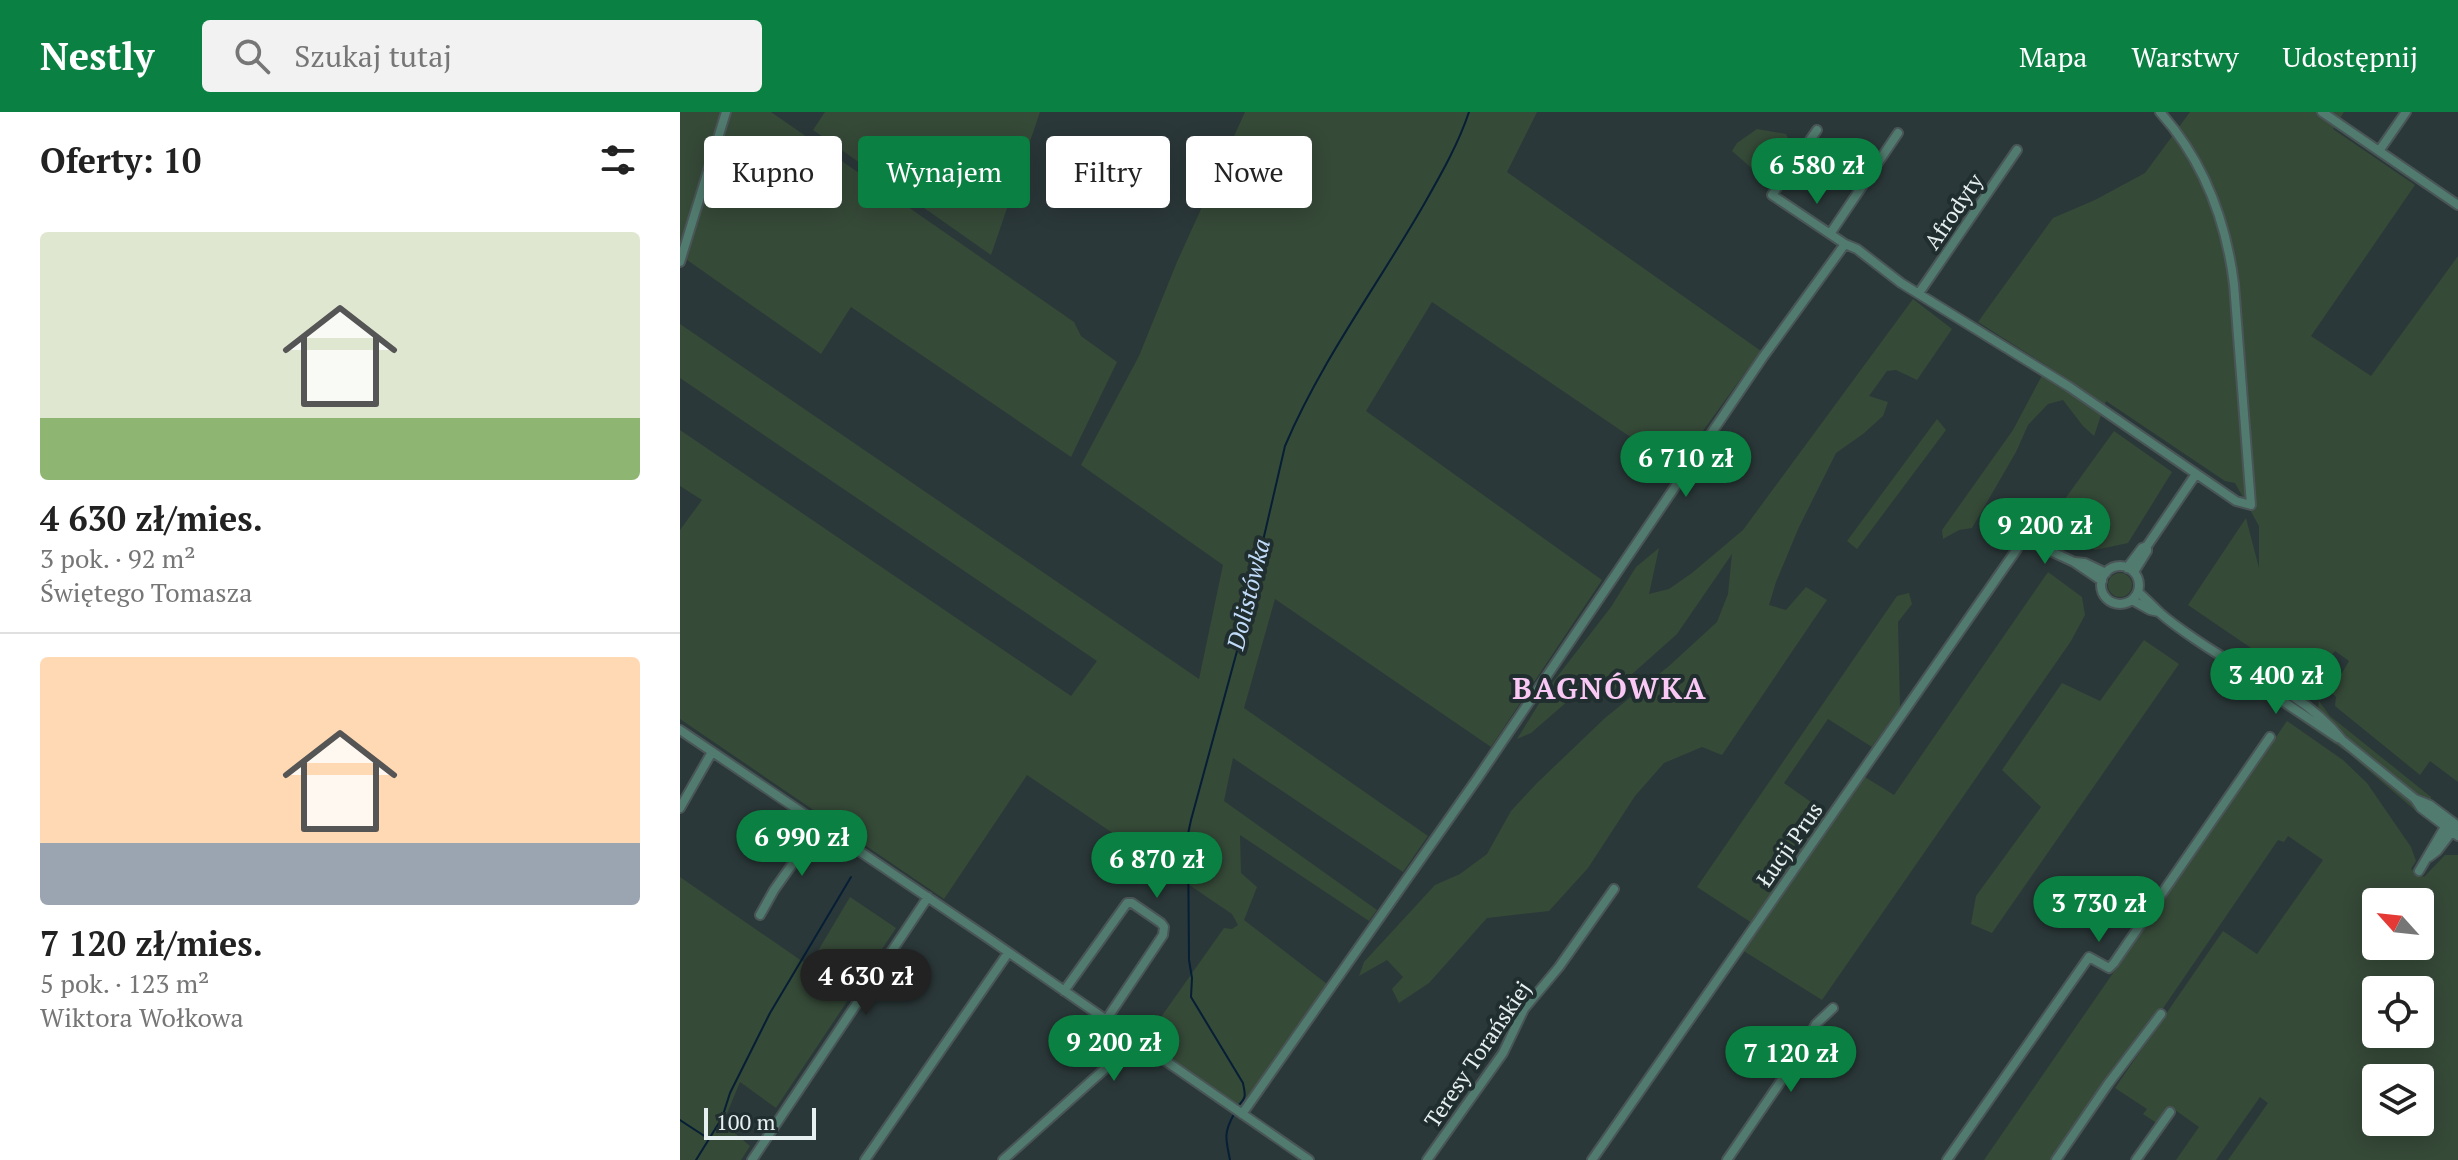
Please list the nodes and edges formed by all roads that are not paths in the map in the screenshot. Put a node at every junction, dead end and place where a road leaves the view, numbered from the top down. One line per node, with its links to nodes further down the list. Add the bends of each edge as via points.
1 (726, 112): 12 (street)
2 (2160, 112): 14 (street, via 2207,184 2229,249 2251,505)
3 (2322, 112): 8 (street)
4 (2406, 112): 8 (street)
5 (1817, 130): 10 (street, via 1772,195)
6 (1898, 133): 10 (street)
7 (2017, 150): 13 (street, Afrodyty)
8 (2379, 151): 9 (street)
9 (2458, 205)
10 (1830, 234): 11 (street)
11 (1845, 244): 13 (street); 37 (street)
12 (680, 262)
13 (1919, 293): 14 (street)
14 (2196, 474): 17 (street)
15 (2029, 541): 18 (street, via 2085,563)
16 (2017, 549): 43 (street, Łucji Prus)
17 (2130, 570): 18 (street, via 2116,567); 19 (street, via 2139,582)
18 (2104, 577): 19 (street, via 2103,593 2111,602 2123,604)
19 (2135, 596): 25 (street, via 2232,661 2254,682 2304,710)
20 (680, 730): 22 (street)
21 (2270, 737): 45 (street, via 2114,963 2109,968 2089,957)
22 (712, 752): 23 (street); 24 (street)
23 (680, 808)
24 (820, 825): 28 (street); 29 (street)
25 (2453, 827): 26 (street, via 2431,847)
26 (2419, 871)
27 (1614, 889): 42 (street, Teresy Torańskiej, via 1524,1009 1503,1053)
28 (928, 897): 30 (street); 38 (street)
29 (760, 915)
30 (1008, 953): 31 (street); 39 (street)
31 (1064, 991): 34 (street); 34 (street, via 1127,903 1161,923 1163,935)
32 (1833, 1008): 44 (street, via 1816,1024)
33 (2161, 1014): 46 (street)
34 (1106, 1020): 35 (street)
35 (1136, 1041): 37 (street); 40 (street)
36 (2170, 1112): 47 (street)
37 (1242, 1114): 41 (street)
38 (752, 1160)
39 (865, 1160)
40 (1003, 1160)
41 (1309, 1160)
42 (1427, 1160)
43 (1592, 1160)
44 (1727, 1160)
45 (1947, 1160)
46 (2056, 1160)
47 (2136, 1160)

